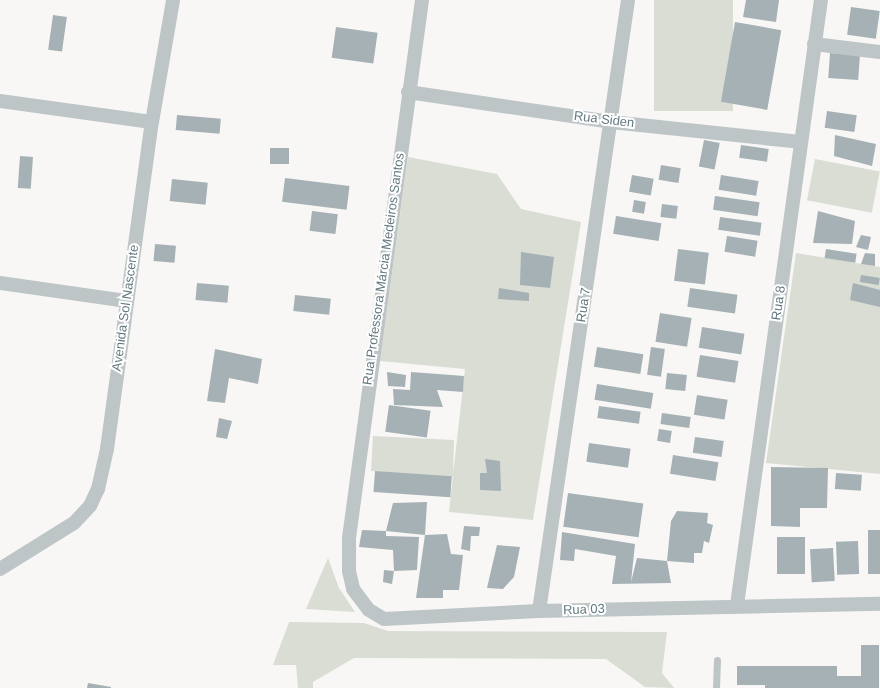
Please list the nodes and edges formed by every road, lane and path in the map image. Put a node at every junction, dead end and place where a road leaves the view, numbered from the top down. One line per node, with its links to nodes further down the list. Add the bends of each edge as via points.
1 (173, 0): 9 (street, Avenida Sol Nascente)
2 (422, 0): 7 (street, Rua Professora Márcia Medeiros Santos)
3 (628, 0): 10 (street, Rua 7)
4 (821, 0): 5 (street, Rua 8)
5 (814, 44): 6 (street); 11 (street, Rua 8)
6 (880, 52)
7 (408, 92): 10 (street, Rua Siden); 14 (street, Rua Professora Márcia Medeiros Santos)
8 (0, 101): 9 (street)
9 (152, 122): 13 (street, Avenida Sol Nascente)
10 (612, 122): 11 (street, Rua Siden); 18 (street, Rua 7)
11 (800, 142): 17 (street, Rua 8)
12 (0, 283): 13 (street)
13 (126, 301): 15 (street, Avenida Sol Nascente, via 107,449 98,489 90,506 74,523)
14 (348, 538): 18 (street, Rua 03, via 353,589 369,610 384,619)
15 (0, 569)
16 (880, 604): 17 (street, Rua 03)
17 (737, 605): 18 (street, Rua 03)
18 (539, 611)
19 (717, 660): 20 (lane)
20 (716, 688)

